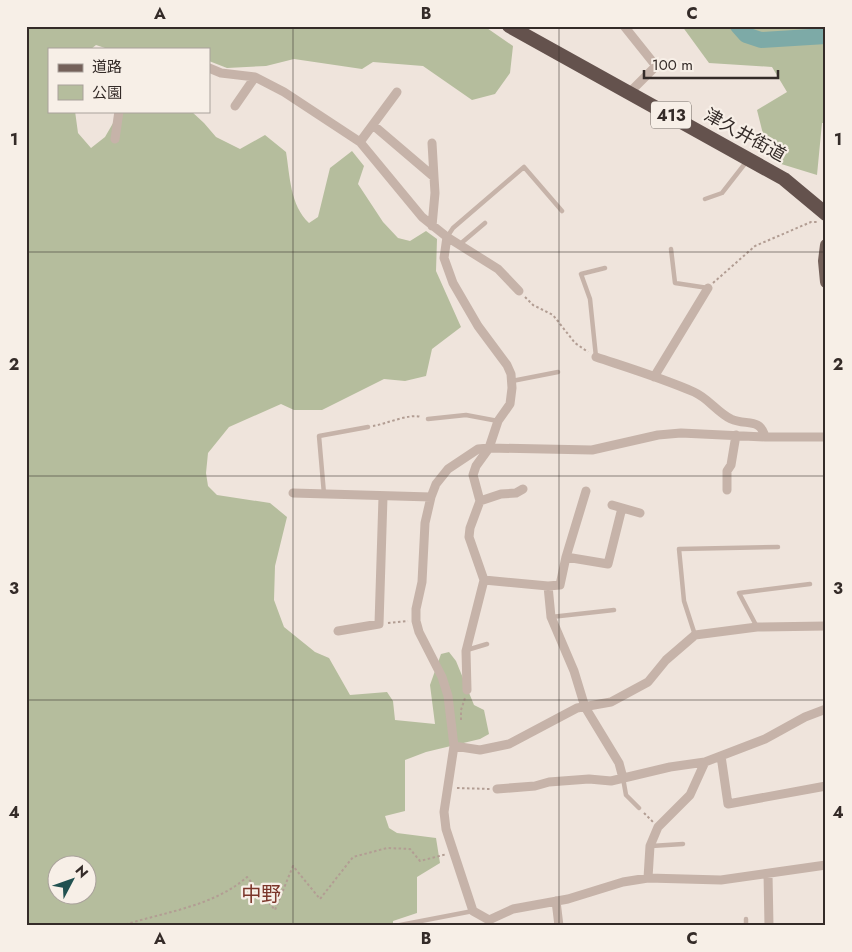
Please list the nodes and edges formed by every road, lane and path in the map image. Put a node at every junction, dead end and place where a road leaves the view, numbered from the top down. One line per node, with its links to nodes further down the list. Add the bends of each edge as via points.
1 (509, 26): 6 (highway, 津久井街道 / 413)
2 (624, 26): 6 (street, via 656,66)
3 (210, 68): 4 (street)
4 (255, 77): 7 (street); 11 (street, via 284,92)
5 (397, 92): 9 (street)
6 (629, 92): 13 (highway, 津久井街道 / 413)
7 (235, 106)
8 (119, 112): 10 (street)
9 (373, 125): 11 (street); 14 (street)
10 (115, 139)
11 (360, 142): 19 (street, via 413,208)
12 (432, 144): 14 (street)
13 (749, 159): 15 (lane, via 722,194); 17 (highway, 津久井街道 / 413, via 784,179)
14 (434, 177): 19 (street)
15 (706, 199)
16 (562, 211): 20 (lane, via 524,167)
17 (822, 218): 26 (path, via 755,246)
18 (484, 223): 21 (lane)
19 (432, 226): 20 (street)
20 (446, 237): 21 (street); 31 (street, via 444,258 453,283 478,326 503,358)
21 (459, 245): 27 (street, via 498,269)
22 (826, 245): 25 (main road)
23 (671, 249): 26 (lane, via 675,283)
24 (604, 268): 28 (lane, via 581,274 590,299)
25 (826, 282)
26 (708, 288): 30 (street)
27 (519, 291): 28 (path, via 533,305 553,315 574,343)
28 (596, 357): 30 (street)
29 (558, 372): 31 (lane)
30 (654, 377): 36 (street, via 696,393 731,419 757,424)
31 (512, 380): 33 (street, via 510,404)
32 (428, 419): 33 (lane, via 466,415); 34 (path, via 416,415)
33 (498, 421): 38 (street)
34 (368, 427): 43 (lane, via 319,436)
35 (736, 435): 36 (street); 38 (street, via 648,436 592,450); 40 (street, via 727,471)
36 (765, 437): 37 (street)
37 (826, 437)
38 (489, 448): 45 (street, via 478,449 448,469); 46 (street, via 476,466 474,475)
39 (523, 489): 46 (street)
40 (728, 490)
41 (586, 491): 51 (street)
42 (293, 494): 43 (street)
43 (324, 494): 44 (street)
44 (383, 497): 45 (street); 58 (street)
45 (431, 497): 57 (street, via 425,523)
46 (480, 500): 52 (street, via 469,537)
47 (612, 505): 48 (street)
48 (622, 508): 49 (street); 51 (street, via 608,564)
49 (640, 512)
50 (778, 547): 62 (lane, via 679,549 684,601)
51 (566, 557): 54 (street, via 560,585)
52 (484, 580): 54 (street); 64 (street)
53 (810, 584): 60 (lane, via 738,592)
54 (548, 586): 56 (street)
55 (614, 610): 56 (lane)
56 (552, 617): 66 (street)
57 (416, 621): 58 (path); 69 (street, via 448,696)
58 (379, 624): 61 (street)
59 (826, 626): 60 (street)
60 (758, 627): 62 (street)
61 (338, 632)
62 (694, 635): 66 (street, via 666,660 648,682 611,702)
63 (487, 644): 64 (lane)
64 (466, 651): 65 (street)
65 (467, 690): 68 (path)
66 (585, 707): 69 (street, via 577,708 509,744 480,750); 72 (street, via 619,763)
67 (826, 709): 70 (street)
68 (460, 728)
69 (454, 746): 74 (street)
70 (721, 756): 71 (street); 73 (street, via 728,804)
71 (705, 762): 72 (street); 77 (street, via 690,795)
72 (623, 778): 75 (street, via 611,782 589,779); 76 (lane, via 626,795)
73 (826, 786)
74 (447, 788): 75 (path); 80 (street, via 444,812)
75 (497, 789)
76 (639, 808): 77 (path)
77 (658, 828): 79 (street)
78 (683, 844): 79 (lane)
79 (650, 846): 83 (street)
80 (453, 853): 85 (street); 89 (path, via 420,861 410,849 387,848 352,856 320,899 293,866 275,910 247,877 234,889 191,906)
81 (826, 866): 82 (street)
82 (768, 874): 83 (street, via 721,880); 93 (street)
83 (648, 878): 84 (street)
84 (556, 901): 87 (street, via 513,909); 91 (street)
85 (473, 911): 87 (street); 88 (lane)
86 (746, 919): 92 (lane)
87 (489, 923)
88 (406, 925): 90 (lane)
89 (120, 926)
90 (395, 926)
91 (559, 926)
92 (746, 926)
93 (768, 926)

